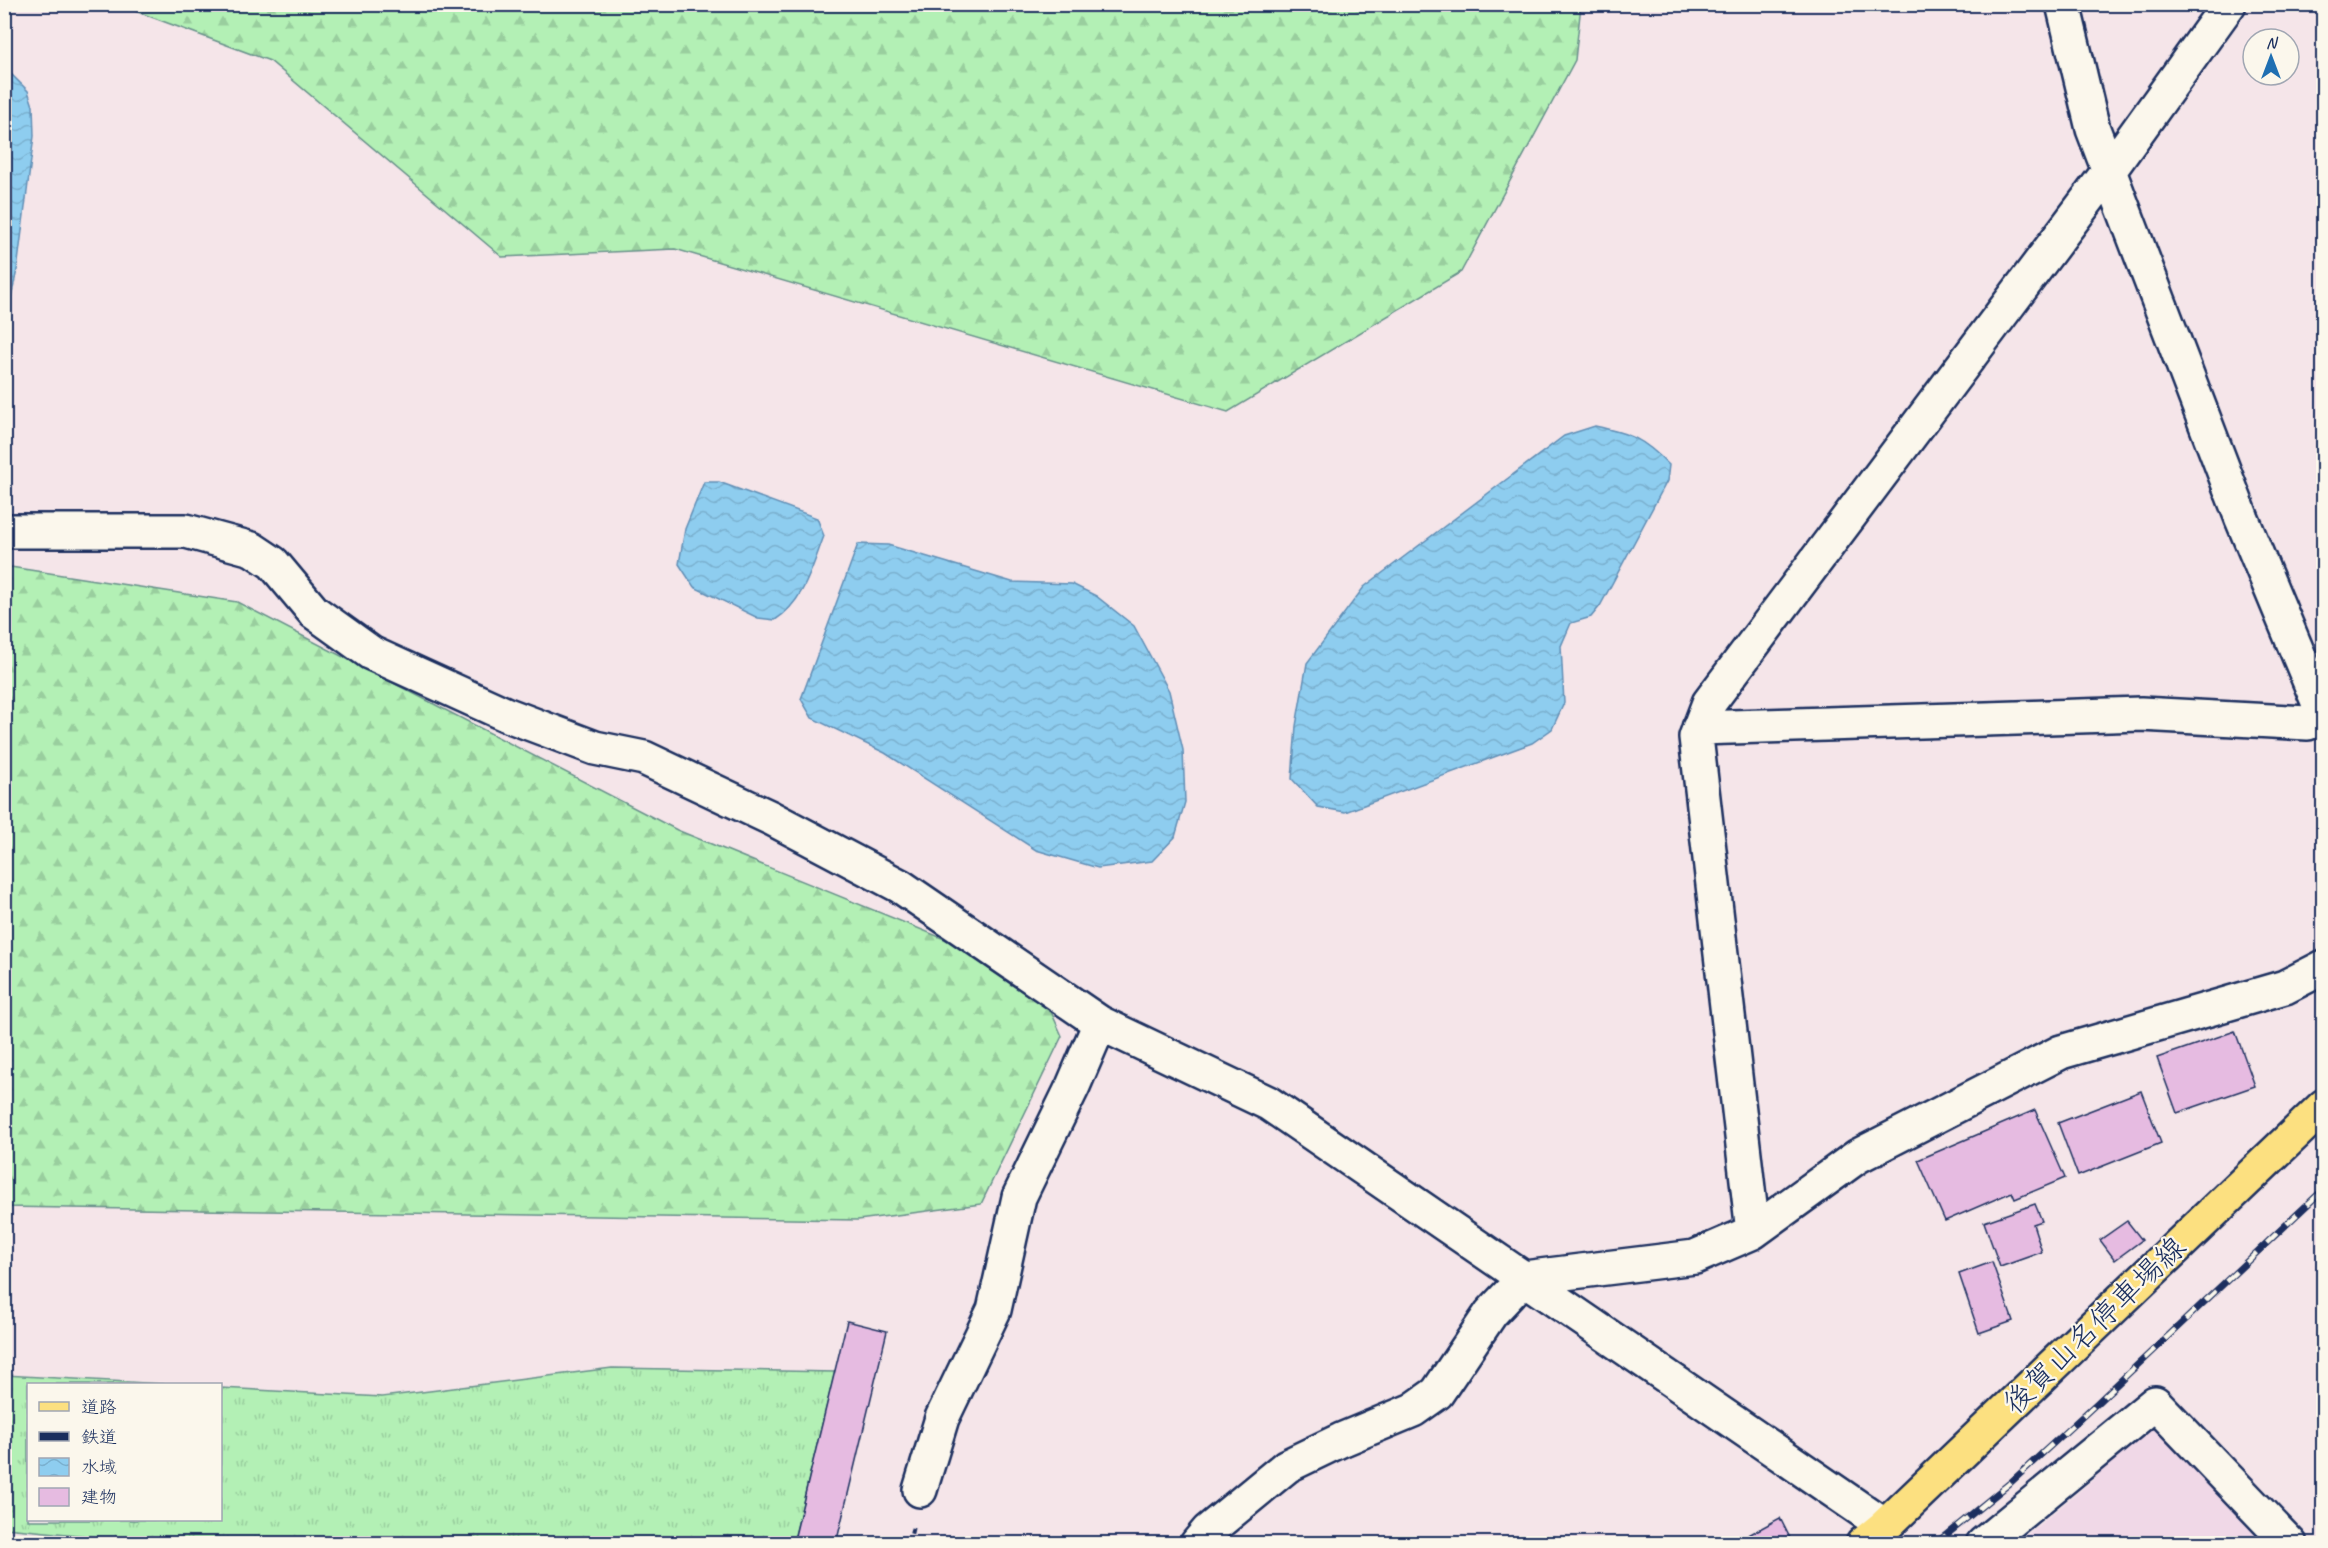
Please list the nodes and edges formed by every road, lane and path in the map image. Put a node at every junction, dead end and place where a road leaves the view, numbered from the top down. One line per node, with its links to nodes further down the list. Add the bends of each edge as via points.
1 (2063, 4): 3 (street, via 2093,129)
2 (2229, 4): 3 (street)
3 (2109, 171): 5 (street, via 2242,519); 6 (street, via 1709,703)
4 (4, 531): 8 (street, via 186,531 252,549 273,563 314,612 371,653 504,714 595,748 644,758 771,818 900,886)
5 (2323, 715): 6 (street, via 2307,723 2141,714)
6 (1699, 728): 10 (street, via 1696,737)
7 (2324, 967): 10 (street, via 2286,987 2061,1052 1858,1156)
8 (1100, 1023): 11 (street, via 1268,1103); 12 (street, via 1019,1197 994,1310 942,1418)
9 (2324, 1106): 13 (main road, 後賀山名停車場線)
10 (1753, 1232): 11 (street, via 1695,1257)
11 (1524, 1278): 13 (street); 14 (street, via 1491,1313 1437,1394 1413,1410 1287,1466)
12 (920, 1490)
13 (1874, 1535)
14 (1197, 1544)
15 (1983, 1544): 16 (street, via 2155,1403)
16 (2290, 1544)

